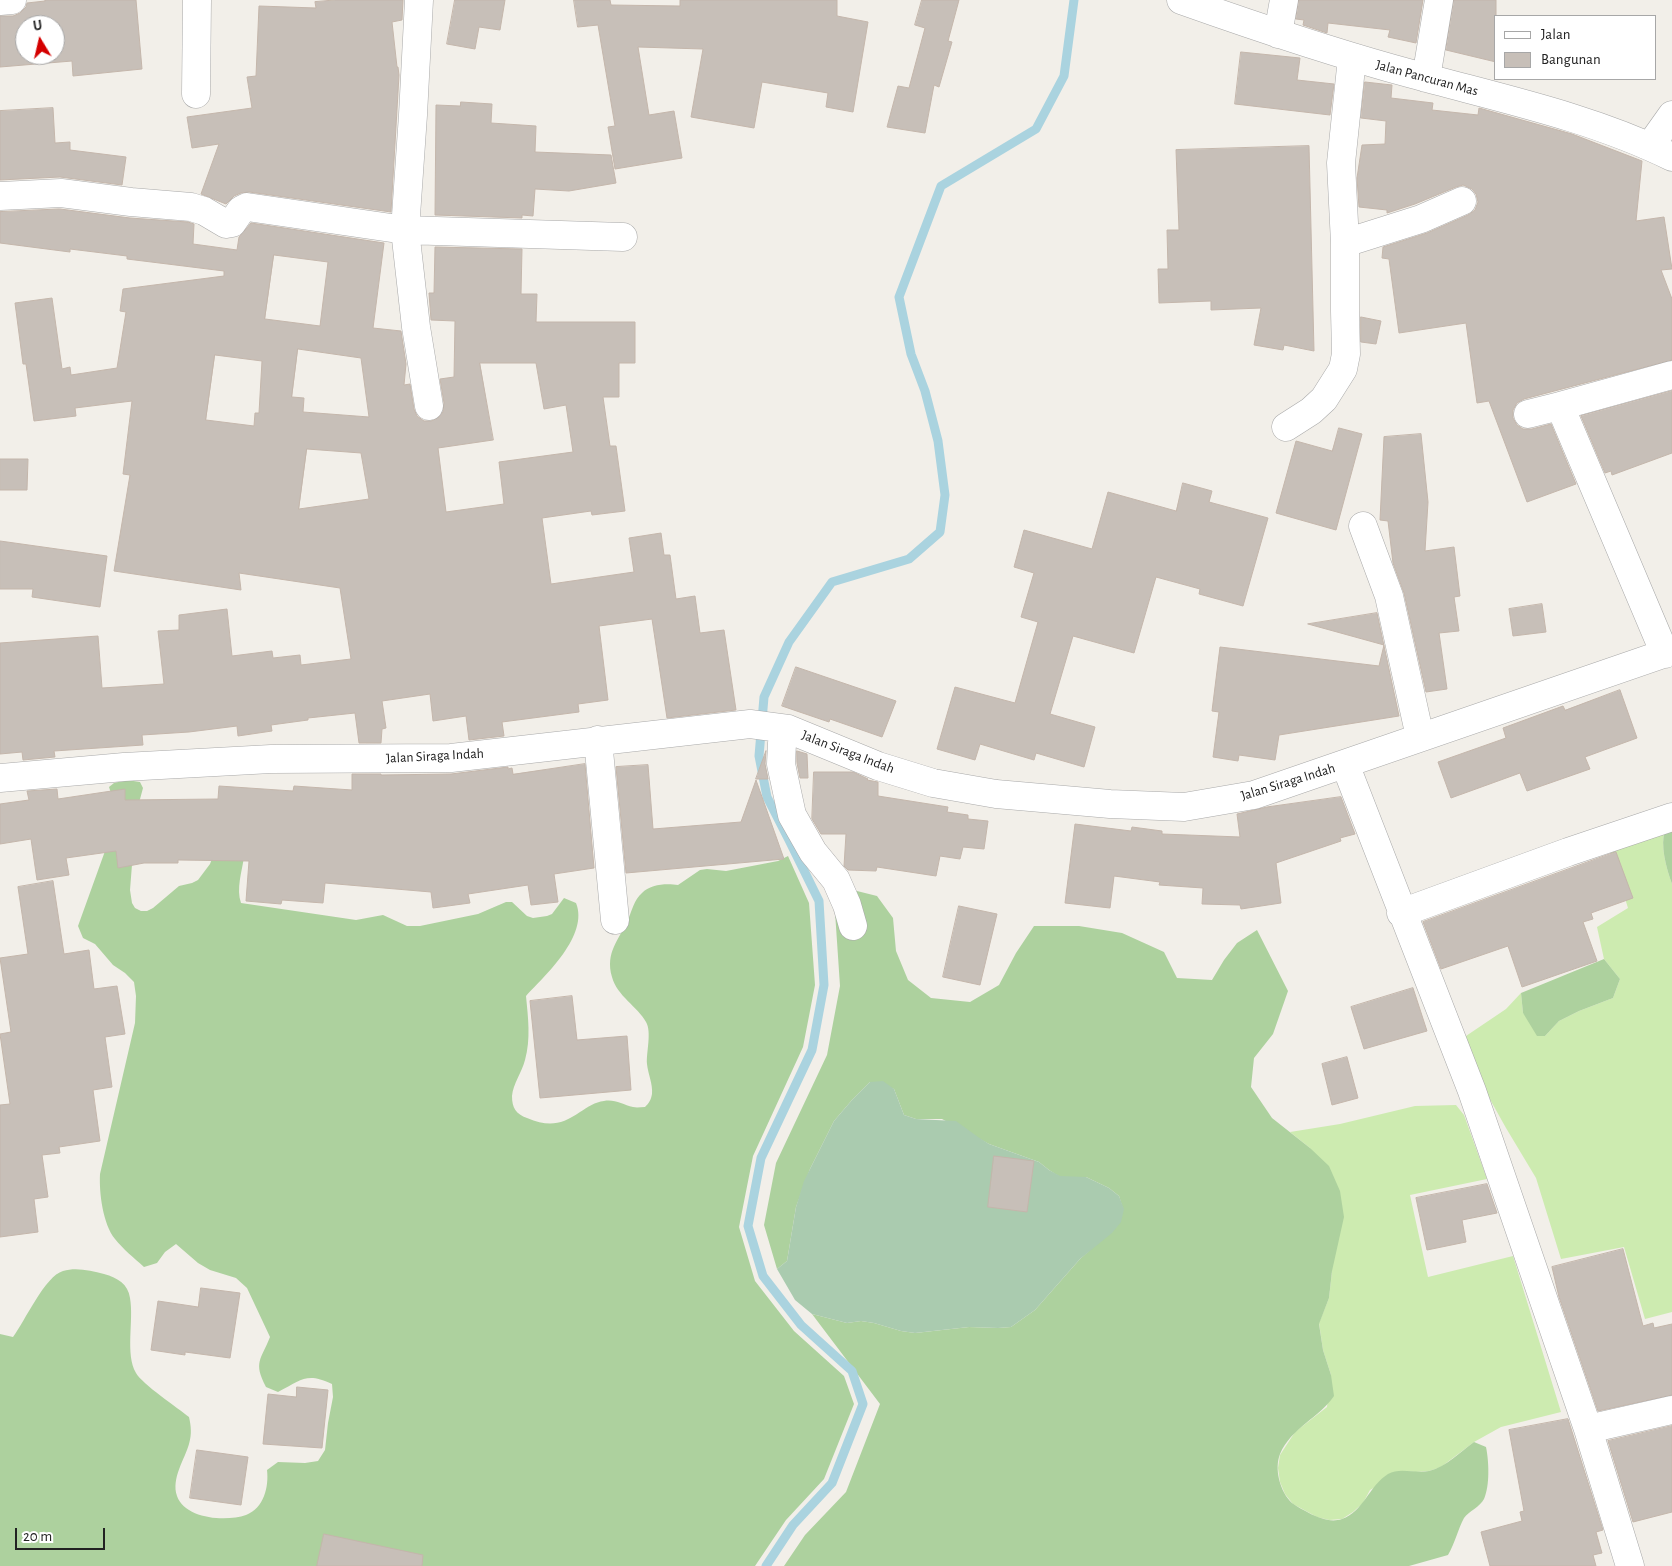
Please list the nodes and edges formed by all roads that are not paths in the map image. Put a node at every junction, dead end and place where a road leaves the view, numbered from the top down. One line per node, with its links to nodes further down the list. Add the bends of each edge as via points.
1 (12, 0): 7 (street)
2 (196, 0): 11 (street)
3 (419, 0): 16 (street)
4 (1181, 0): 8 (street, Jalan Pancuran Mas)
5 (1284, 0): 8 (street)
6 (1439, 0): 10 (street)
7 (0, 1)
8 (1278, 34): 9 (street, Jalan Pancuran Mas)
9 (1352, 58): 10 (street, Jalan Pancuran Mas); 18 (street, via 1341,163)
10 (1426, 78): 13 (street, Jalan Pancuran Mas, via 1546,110 1634,139)
11 (196, 94)
12 (1672, 115): 13 (street)
13 (1666, 155)
14 (0, 196): 16 (street, via 61,193 192,207 226,224 232,224 241,210 247,208)
15 (1462, 200): 18 (street, via 1421,219)
16 (405, 230): 17 (street); 20 (street, via 416,327)
17 (623, 237)
18 (1345, 243): 23 (street, via 1346,354 1343,369 1324,399)
19 (1672, 375): 21 (street)
20 (430, 406)
21 (1560, 406): 22 (street); 25 (street)
22 (1528, 414)
23 (1286, 427)
24 (1363, 526): 27 (street, via 1389,596)
25 (1669, 652): 27 (street, Jalan Siraga Indah)
26 (785, 728): 28 (street, Jalan Siraga Indah, via 750,724); 29 (street, Jalan Siraga Indah, via 878,766 933,783 996,794 1110,804 1184,807 1254,795); 34 (street, via 781,764 792,815 813,852 836,880)
27 (1420, 737): 29 (street, Jalan Siraga Indah)
28 (598, 740): 30 (street, Jalan Siraga Indah, via 451,758 271,759); 33 (street)
29 (1345, 764): 32 (street)
30 (0, 778)
31 (1672, 817): 32 (street)
32 (1401, 913): 36 (street, via 1472,1091)
33 (615, 920)
34 (853, 926)
35 (1672, 1410): 36 (street)
36 (1588, 1429): 37 (street)
37 (1630, 1566)

